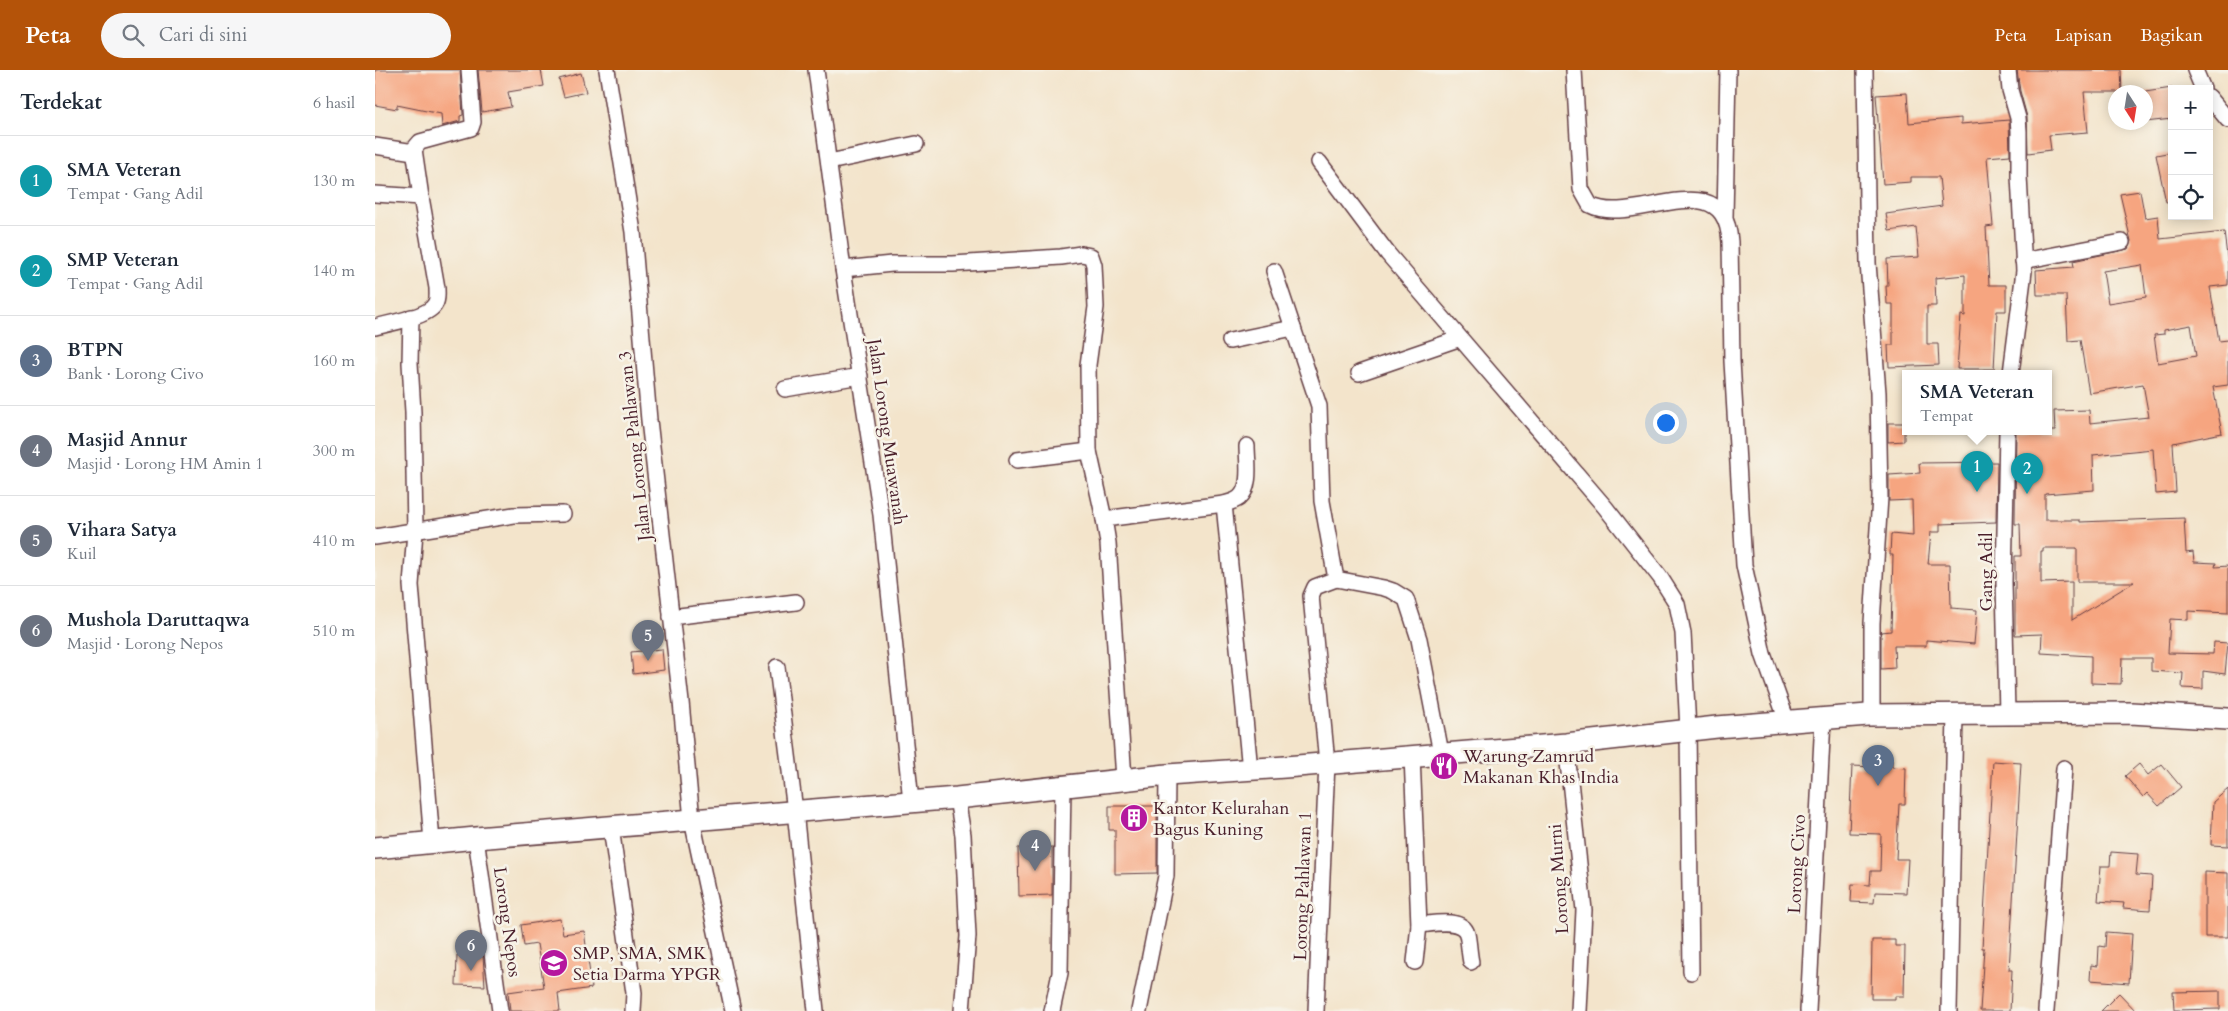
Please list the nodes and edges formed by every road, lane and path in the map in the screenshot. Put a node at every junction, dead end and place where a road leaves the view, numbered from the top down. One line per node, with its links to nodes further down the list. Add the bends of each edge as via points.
1 (469, 70): 14 (street, via 471,128 421,142 415,146)
2 (607, 70): 44 (street, Jalan Lorong Pahlawan 3, via 633,232 649,420)
3 (817, 70): 15 (street, Jalan Lorong Muawanah)
4 (1574, 70): 19 (street, via 1581,189 1590,205 1607,209 1701,201 1717,206)
5 (1728, 70): 19 (street)
6 (1865, 70): 48 (street, via 1868,263 1878,393 1880,497 1872,623)
7 (2008, 70): 21 (street, via 2018,118)
8 (2195, 70): 9 (street)
9 (2201, 85)
10 (2213, 102): 11 (street)
11 (2228, 120)
12 (916, 144): 15 (street)
13 (375, 146): 14 (street)
14 (415, 152): 18 (street)
15 (829, 162): 22 (street, Jalan Lorong Muawanah)
16 (1319, 162): 27 (street, via 1388,254)
17 (375, 194): 18 (street)
18 (421, 197): 24 (street, via 437,297 431,309)
19 (1725, 217): 51 (street, via 1730,242 1729,287 1743,565 1763,654)
20 (2122, 242): 21 (street)
21 (2023, 261): 29 (street)
22 (843, 269): 31 (street, Jalan Lorong Muawanah); 35 (street, via 1090,255 1094,265 1096,307 1088,365)
23 (1274, 270): 26 (street)
24 (411, 317): 25 (street); 40 (street)
25 (375, 327)
26 (1293, 328): 28 (street); 42 (street, via 1319,406 1322,501)
27 (1459, 339): 30 (street); 52 (street, via 1605,507 1671,592 1682,622)
28 (1230, 341)
29 (2011, 370)
30 (1359, 373)
31 (859, 376): 32 (street); 63 (street, Jalan Lorong Muawanah, via 881,515)
32 (785, 389)
33 (2007, 435): 47 (street, Gang Adil, via 2003,582)
34 (1247, 446): 37 (street, via 1248,474 1244,491 1239,498)
35 (1089, 451): 36 (street); 39 (street)
36 (1017, 460)
37 (1223, 504): 39 (street); 58 (street)
38 (563, 514): 40 (street, via 514,515)
39 (1104, 519): 60 (street)
40 (415, 531): 41 (street); 68 (street, via 411,585)
41 (375, 537)
42 (1336, 579): 54 (street, via 1385,588 1406,599 1419,639); 56 (street, Lorong Pahlawan 1, via 1315,587 1311,596)
43 (796, 602): 44 (street)
44 (671, 617): 65 (street, Jalan Lorong Pahlawan 3)
45 (777, 667): 64 (street)
46 (1955, 714): 47 (main road); 48 (main road); 84 (street)
47 (2007, 714): 50 (main road, via 2131,713)
48 (1873, 715): 49 (main road)
49 (1823, 718): 51 (main road); 83 (street, Lorong Civo)
50 (2228, 719)
51 (1787, 721): 52 (main road)
52 (1688, 730): 53 (main road); 73 (street)
53 (1566, 744): 54 (main road); 82 (street, Lorong Murni, via 1584,910)
54 (1441, 753): 55 (main road)
55 (1412, 756): 56 (main road); 70 (street)
56 (1327, 764): 58 (main road); 81 (street, Lorong Pahlawan 1)
57 (2064, 768): 85 (street)
58 (1250, 770): 59 (main road)
59 (1167, 775): 60 (main road); 80 (street, via 1166,876)
60 (1124, 779): 61 (main road)
61 (1063, 786): 62 (main road); 79 (street, via 1059,973)
62 (957, 798): 63 (main road); 78 (street, via 963,835 968,936)
63 (911, 801): 64 (main road)
64 (795, 811): 65 (main road); 77 (street)
65 (692, 820): 66 (main road); 76 (street, Jalan Lorong Pahlawan 3)
66 (611, 827): 67 (main road); 75 (street, via 634,993)
67 (476, 838): 68 (main road); 74 (street, Lorong Nepos)
68 (432, 842): 69 (main road)
69 (375, 848)
70 (1419, 925): 71 (street); 72 (street, via 1446,923 1461,926 1467,932)
71 (1415, 962)
72 (1471, 962)
73 (1691, 972)
74 (501, 1011)
75 (633, 1011)
76 (733, 1011)
77 (816, 1011)
78 (962, 1011)
79 (1052, 1011)
80 (1139, 1011)
81 (1316, 1011)
82 (1579, 1011)
83 (1809, 1011)
84 (1949, 1011)
85 (2046, 1011)

